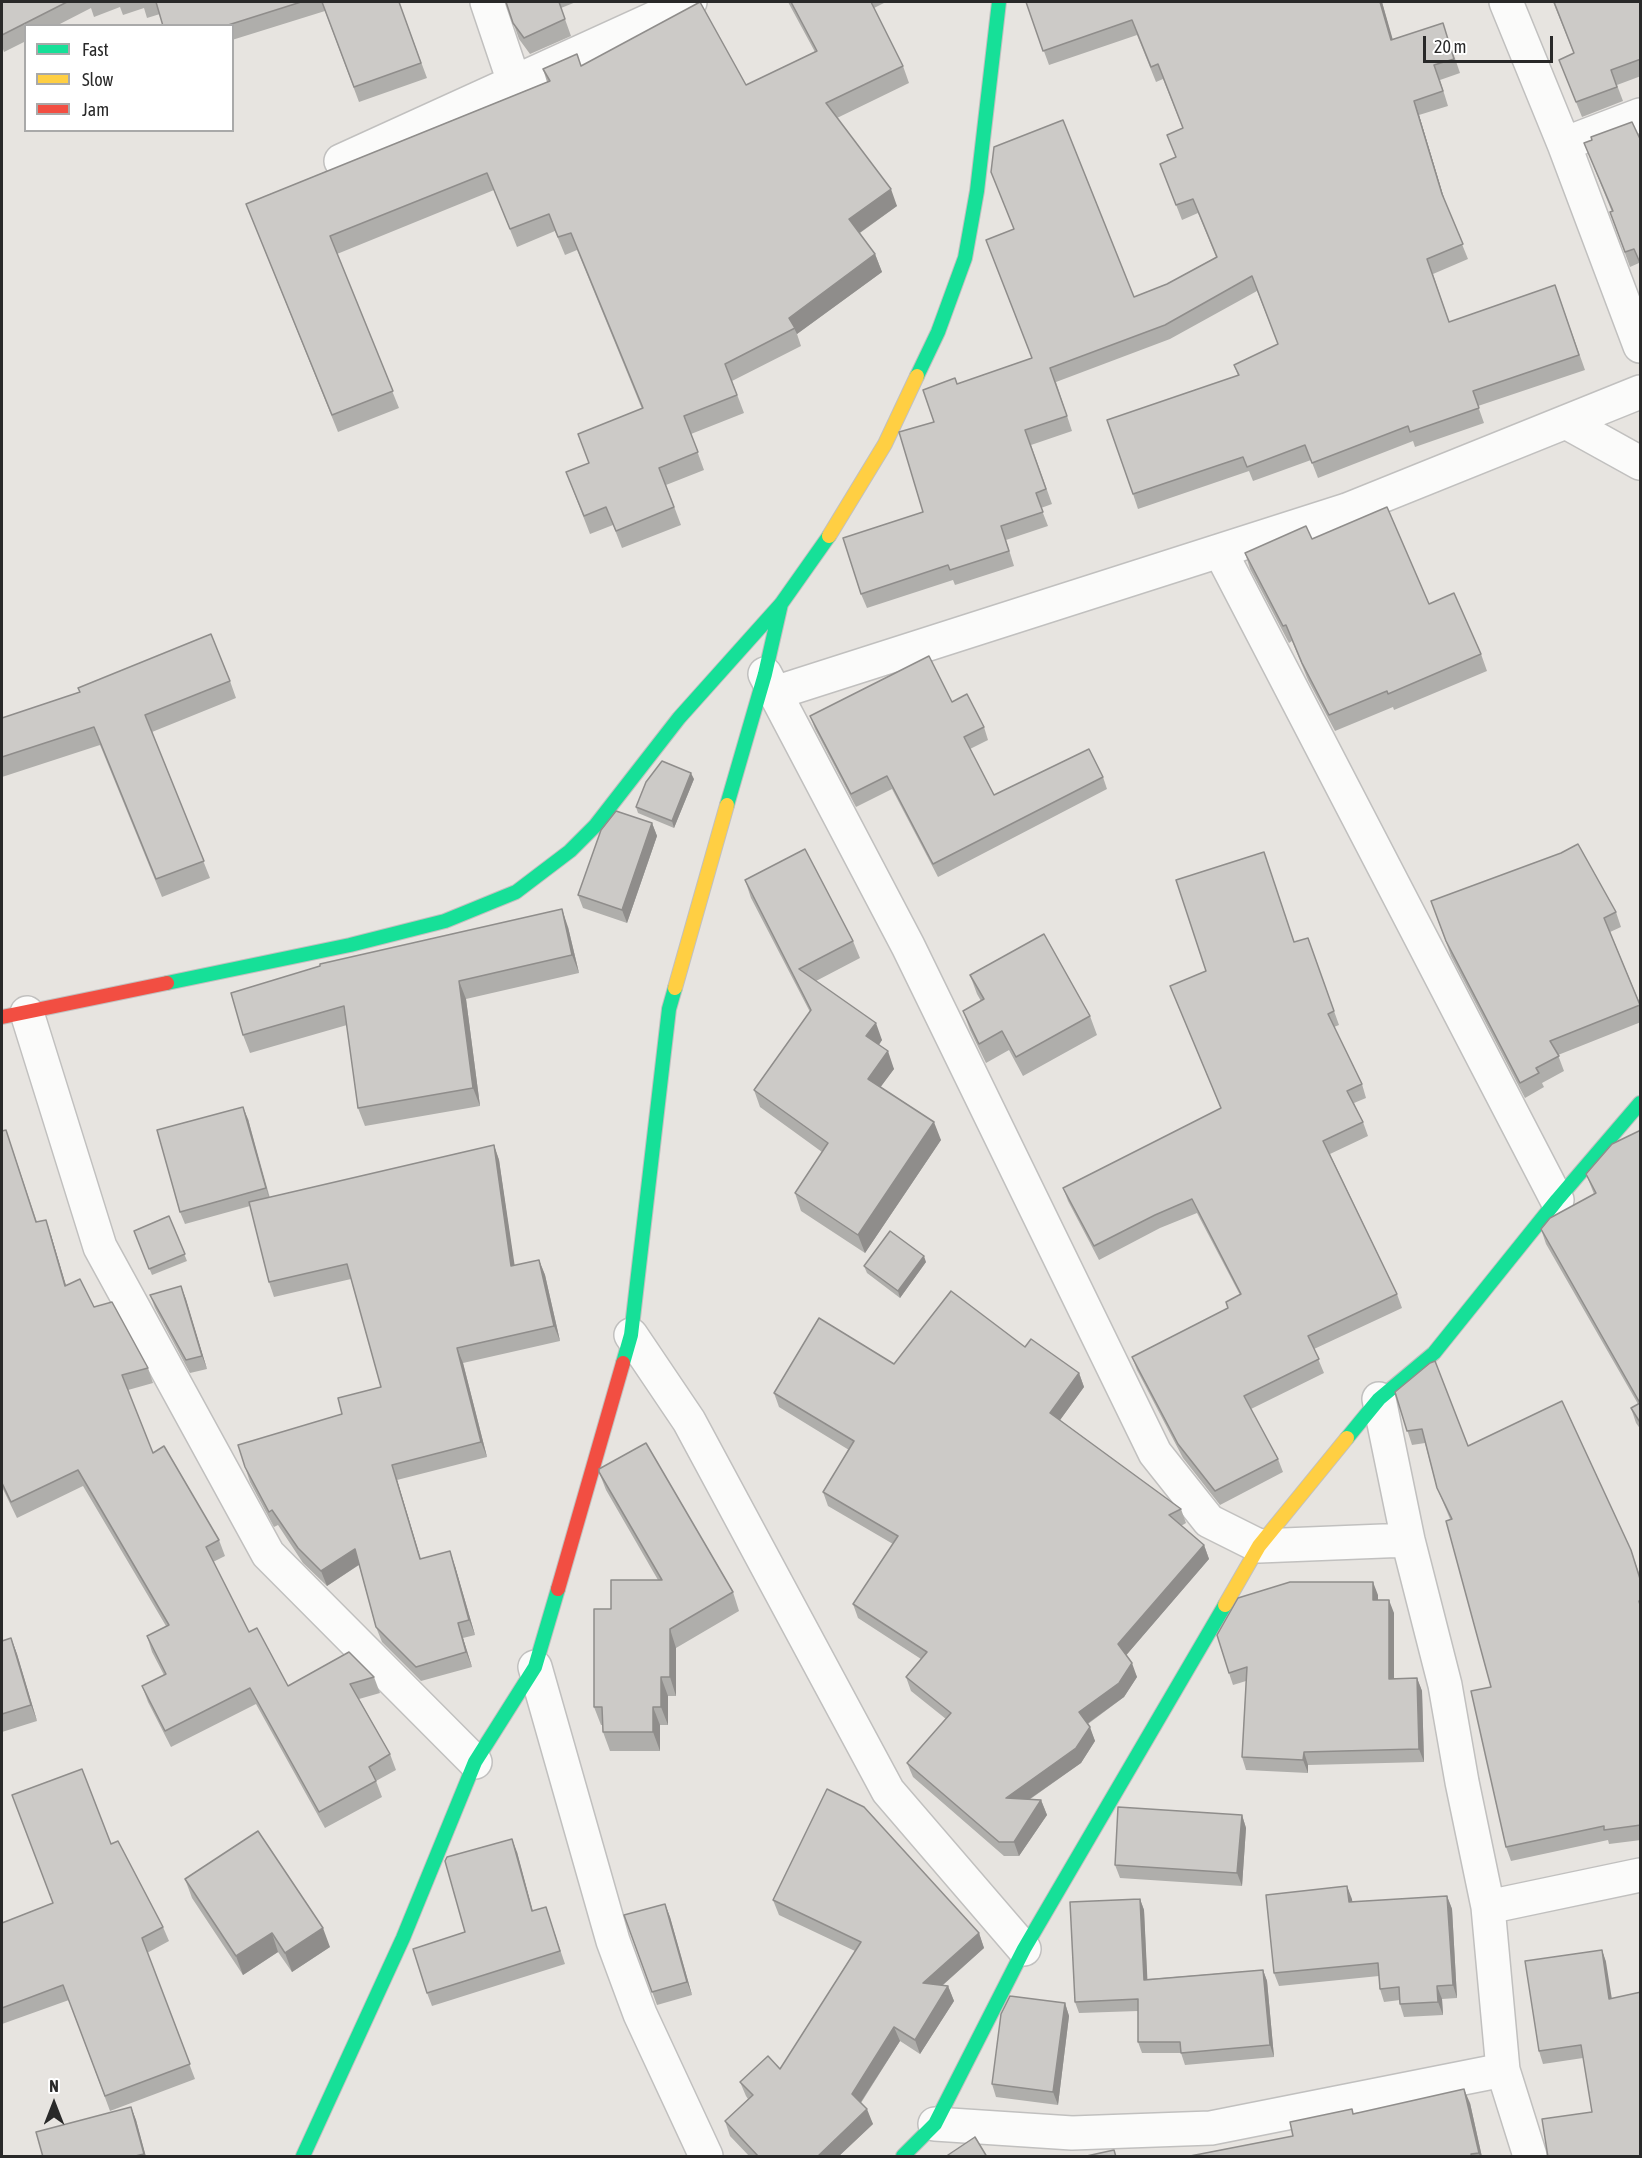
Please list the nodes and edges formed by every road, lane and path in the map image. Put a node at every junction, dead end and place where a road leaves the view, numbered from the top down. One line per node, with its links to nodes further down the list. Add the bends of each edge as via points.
1 (487, 2): 5 (street)
2 (690, 2): 5 (street)
3 (999, 2): 14 (street, via 977,191 965,258 938,332 885,444 834,529)
4 (1506, 2): 7 (street)
5 (514, 82): 8 (street)
6 (1641, 115): 7 (street)
7 (1564, 144): 9 (street)
8 (341, 161)
9 (1641, 346)
10 (1641, 392): 11 (street)
11 (1566, 422): 12 (street); 13 (street, via 1347,510)
12 (1641, 463)
13 (1220, 551): 15 (street); 18 (street)
14 (781, 604): 15 (street); 16 (street, via 679,718 596,826 516,892 445,921 360,943)
15 (770, 683): 19 (street, via 669,1009); 22 (street, via 908,946 1155,1453 1209,1521)
16 (14, 1015): 24 (street, via 100,1247 268,1554)
17 (1641, 1103): 18 (street)
18 (1557, 1200): 20 (street, via 1434,1353)
19 (631, 1335): 23 (street); 27 (street, via 688,1421 888,1791)
20 (1379, 1399): 21 (street); 22 (street)
21 (1408, 1540): 22 (street); 26 (street, via 1445,1685)
22 (1259, 1546): 27 (street)
23 (535, 1667): 24 (street); 31 (street, via 613,1941 640,2014)
24 (475, 1762): 30 (street, via 403,1938)
25 (1641, 1875): 26 (street)
26 (1488, 1907): 28 (street)
27 (1024, 1949): 29 (street)
28 (1503, 2070): 29 (street, via 1211,2128 1072,2133); 33 (street)
29 (935, 2124): 32 (street)
30 (303, 2157)
31 (706, 2157)
32 (903, 2157)
33 (1530, 2157)

